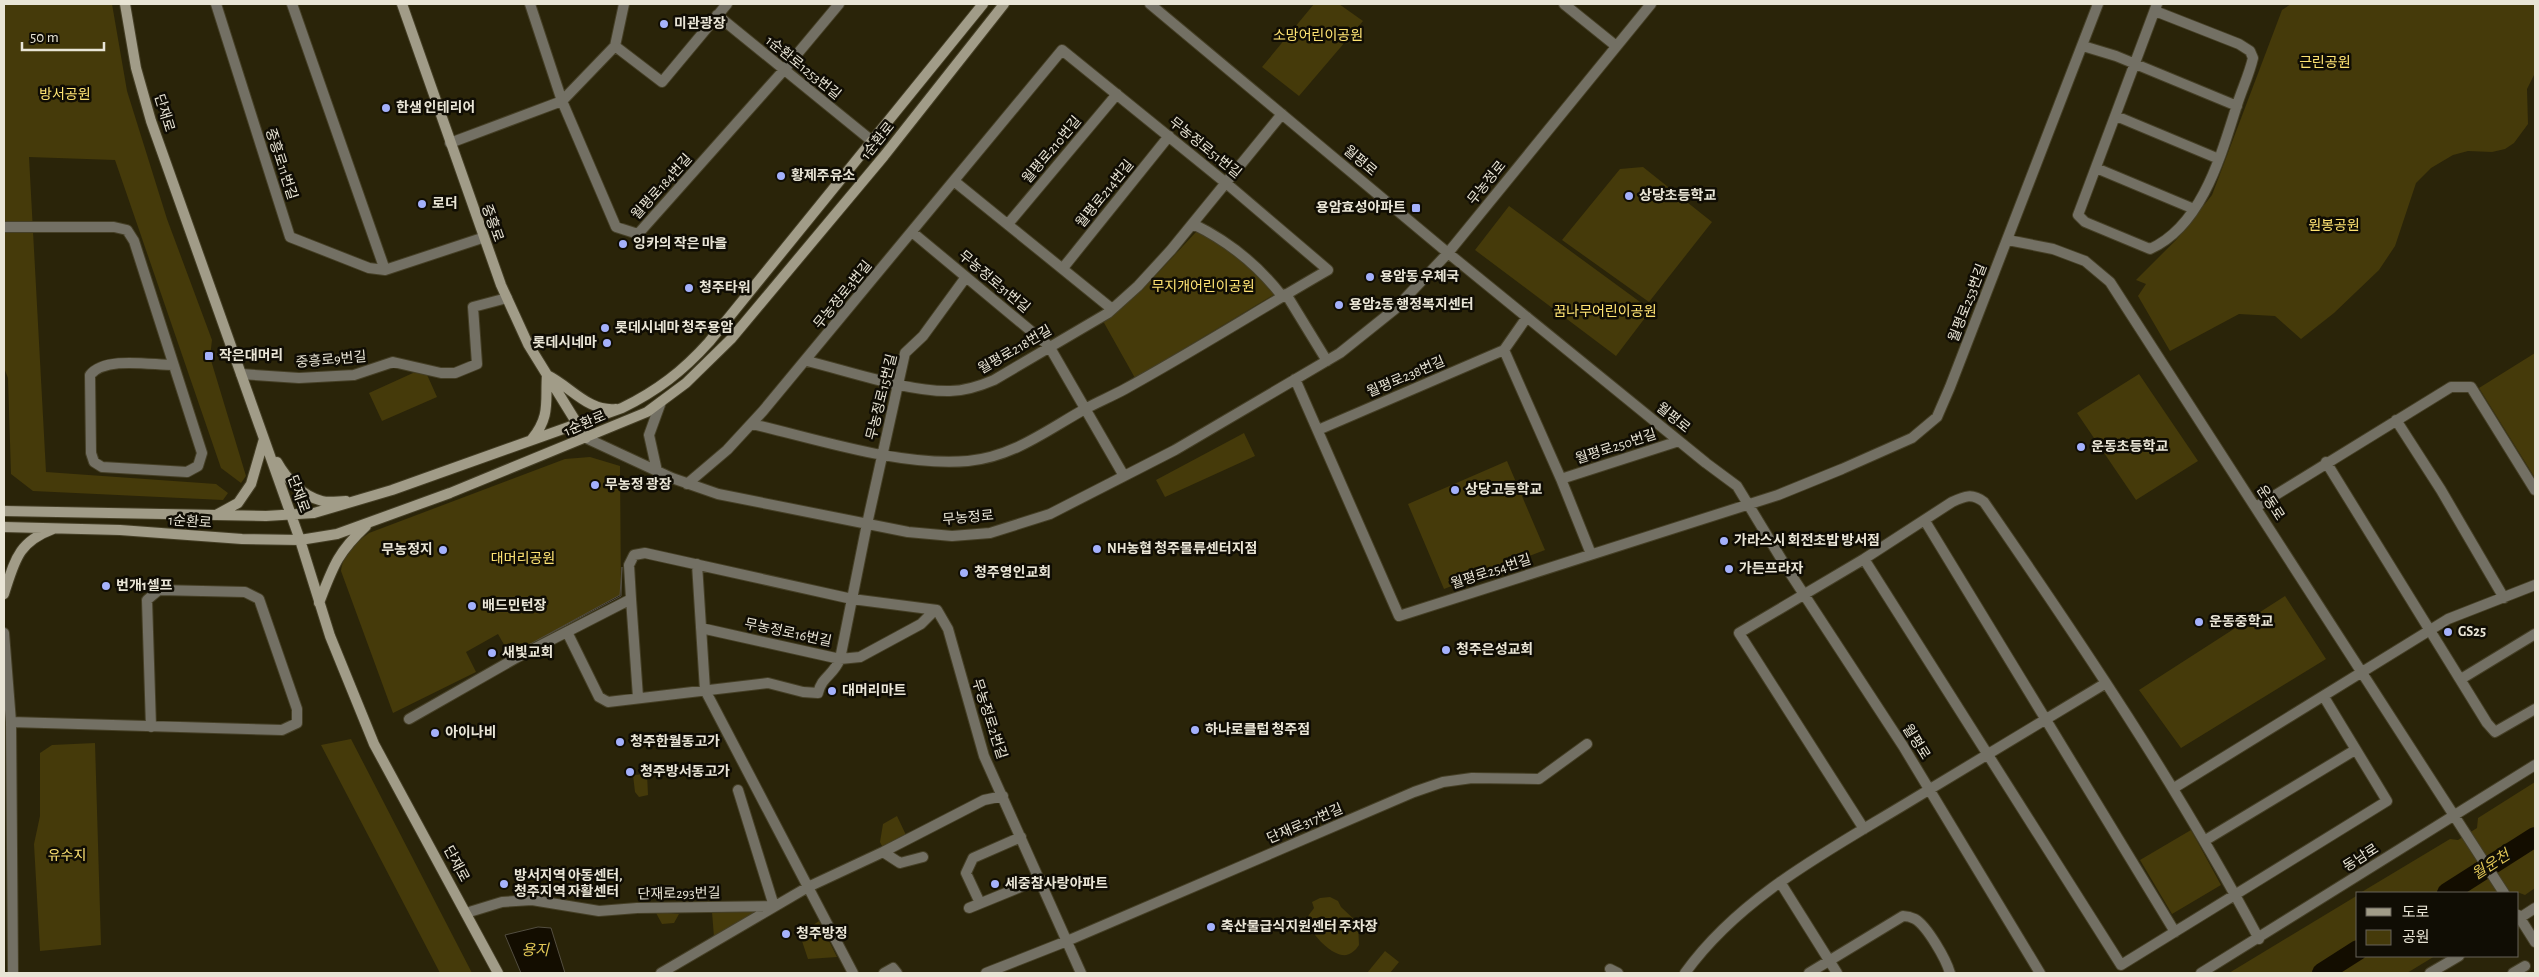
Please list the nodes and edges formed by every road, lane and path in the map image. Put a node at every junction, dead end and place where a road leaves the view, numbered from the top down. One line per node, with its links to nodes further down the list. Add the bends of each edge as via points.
1 (126, 4): 55 (street, 단재로, via 136,68 151,121)
2 (216, 4): 44 (street, 중흥로11번길, via 290,236 369,268)
3 (292, 4): 44 (street)
4 (402, 4): 30 (street, 중흥로)
5 (530, 4): 24 (street, 월평로184번길)
6 (624, 4): 17 (street)
7 (727, 4): 16 (street)
8 (838, 4): 22 (street, 월평로184번길)
9 (983, 4): 29 (street, 1순환로)
10 (1004, 4): 59 (street, 1순환로, via 884,156 731,339 704,367)
11 (1150, 4): 26 (street, 월평로)
12 (1564, 4): 18 (street)
13 (1651, 4): 18 (street, 무농정로)
14 (2098, 4): 19 (street, 월평로253번길)
15 (2156, 8): 21 (street); 25 (street, via 2250,51 2253,58 2249,76)
16 (717, 15): 17 (street, via 662,82); 22 (street, 1순환로1253번길)
17 (615, 46): 24 (street)
18 (1616, 46): 42 (street, 무농정로)
19 (2083, 46): 21 (street); 41 (street, 월평로253번길)
20 (1062, 50): 23 (street, 무농정로51번길); 33 (street, 무농정로3번길)
21 (2133, 63): 25 (street); 27 (street)
22 (783, 71): 24 (street, 월평로184번길, via 638,234 616,227); 29 (street, 1순환로1253번길)
23 (1117, 94): 28 (street, 무농정로51번길); 36 (street, 월평로210번길)
24 (562, 101): 30 (street)
25 (2237, 106): 31 (street)
26 (1282, 114): 34 (street, 월평로218번길); 42 (street, 월평로)
27 (2116, 116): 31 (street); 32 (street)
28 (1169, 136): 34 (street, 무농정로51번길); 43 (street, 월평로214번길)
29 (872, 141): 60 (street, 1순환로, via 690,363 661,387)
30 (450, 143): 40 (street, 중흥로)
31 (2219, 159): 35 (street, via 2202,199)
32 (2096, 168): 35 (street); 35 (street, via 2078,215 2084,222 2150,249 2162,244)
33 (954, 181): 36 (street); 39 (street, 무농정로3번길)
34 (1226, 183): 37 (street, 월평로218번길); 46 (street, 무농정로51번길, via 1328,270)
35 (2194, 209)
36 (1008, 224): 43 (street)
37 (1193, 224): 46 (street, via 1242,254); 48 (street, 월평로218번길, via 1138,286)
38 (4, 227): 54 (street, via 114,227 127,230 134,241)
39 (912, 232): 45 (street, 무농정로31번길); 52 (street, 무농정로3번길)
40 (482, 238): 44 (street, 중흥로11번길); 47 (street, 중흥로)
41 (2008, 240): 78 (street, 월평로253번길, via 1937,417 1912,438 1778,495); 79 (street, 운동로, via 2053,249 2085,261 2110,282)
42 (1448, 253): 49 (street, 월평로); 53 (street, 무농정로, via 1395,309)
43 (1063, 268): 48 (street)
44 (386, 270)
45 (966, 277): 50 (street, 무농정로31번길); 58 (street, 무농정로15번길, via 923,336 905,353)
46 (1284, 295): 53 (street); 61 (street, via 1125,389)
47 (507, 298): 55 (street, 중흥로9번길, via 474,307 477,364 454,373 393,362 354,375 299,378); 56 (street, 중흥로)
48 (1112, 309): 50 (street, 월평로218번길)
49 (1527, 317): 51 (street); 69 (street, 월평로)
50 (1049, 346): 58 (street, 월평로218번길, via 994,380 976,387 951,391); 61 (street, 무농정로31번길)
51 (1504, 350): 65 (street, 월평로238번길); 74 (street)
52 (807, 361): 58 (street, 월평로218번길); 64 (street, 무농정로3번길)
53 (1326, 361): 57 (street, 무농정로)
54 (173, 365): 54 (street, via 202,453 198,466 187,472 102,467 94,462 91,452 90,375 96,368 111,363)
55 (241, 374): 67 (street, 단재로)
56 (546, 375): 60 (street, via 560,381 590,404); 63 (street, 중흥로); 68 (street, via 546,413)
57 (1296, 379): 65 (street); 73 (street, 무농정로)
58 (898, 383): 70 (street, 무농정로15번길)
59 (661, 402): 66 (street, 1순환로, via 647,412); 72 (street, via 649,435)
60 (622, 408): 63 (street, 1순환로)
61 (1084, 409): 70 (street, 무농정로15번길, via 1035,440 997,455 969,461 934,462); 73 (street, 무농정로31번길)
62 (2396, 420): 71 (street); 76 (street, via 2451,387 2471,387); 96 (street, via 2442,490)
63 (577, 424): 66 (street, 중흥로); 68 (street, 1순환로)
64 (752, 424): 70 (street, 무농정로15번길); 75 (street, 무농정로3번길)
65 (1318, 430): 89 (street, 월평로254번길, via 1399,616)
66 (586, 438): 72 (street, 무농정로); 84 (street, 1순환로)
67 (264, 439): 77 (street, via 285,476 303,491 322,501); 81 (street, 단재로); 82 (street, via 251,484 238,503)
68 (531, 439): 77 (street, 1순환로)
69 (1679, 441): 74 (street, 월평로250번길); 78 (street, 월평로, via 1737,486)
70 (882, 454): 85 (street, 무농정로15번길)
71 (2326, 462): 79 (street); 101 (street)
72 (657, 470): 75 (street, 무농정로)
73 (1124, 476): 85 (street, 무농정로, via 1050,514 990,533 952,536)
74 (1561, 479): 89 (street)
75 (687, 484): 85 (street, 무농정로, via 718,494)
76 (2535, 490)
77 (358, 501): 81 (street, 1순환로, via 314,513)
78 (1748, 504): 89 (street, 월평로254번길); 94 (street, 월평로)
79 (2256, 507): 106 (street, 운동로)
80 (4, 511): 82 (street, 1순환로)
81 (291, 514): 82 (street, 1순환로); 88 (street, 단재로)
82 (216, 515)
83 (1925, 521): 90 (street); 108 (street, via 1967,495 1977,496 1984,502); 114 (street)
84 (370, 522): 88 (street, 1순환로, via 338,534); 98 (street, via 346,544)
85 (867, 524): 97 (street, 무농정로16번길)
86 (4, 527): 87 (street, 1순환로)
87 (60, 527): 88 (street, 1순환로); 93 (street, via 27,543 17,556)
88 (300, 540): 98 (street, 단재로)
89 (1591, 554)
90 (1864, 559): 94 (street); 119 (street)
91 (697, 564): 95 (street, via 645,553 634,555 629,566); 97 (street); 100 (street)
92 (2535, 585): 96 (street)
93 (4, 594)
94 (1804, 595): 122 (street, 월평로); 126 (street, via 1739,633)
95 (631, 598): 102 (street); 110 (street)
96 (2504, 598): 101 (street, via 2448,619)
97 (852, 599): 99 (street); 105 (street, 무농정로16번길)
98 (319, 603): 140 (street, 단재로, via 374,744)
99 (935, 610): 105 (street, via 922,624 860,657); 124 (street, 무농정로2번길, via 948,629 984,756)
100 (700, 628): 105 (street, 무농정로16번길); 109 (street)
101 (2430, 630): 106 (street); 107 (street)
102 (568, 632): 110 (street, via 599,697 608,702); 113 (street)
103 (4, 633): 115 (street)
104 (2535, 634): 107 (street)
105 (840, 659): 109 (street, via 835,671 820,682 818,693 768,683)
106 (2362, 673): 111 (street); 125 (street, 운동로)
107 (2461, 679): 112 (street, via 2495,732)
108 (2106, 683): 114 (street); 121 (street)
109 (704, 690): 110 (street); 133 (street)
110 (638, 697)
111 (2324, 697): 118 (street); 121 (street)
112 (2535, 709)
113 (409, 719)
114 (2046, 720): 119 (street); 143 (street)
115 (11, 722): 116 (street); 150 (street)
116 (151, 727): 116 (street, via 282,730 297,723 297,709 259,599 245,592 159,590 147,600)
117 (1587, 744): 145 (street, 단재로317번길, via 1539,780 1472,778 1443,782)
118 (2355, 750): 128 (street); 135 (street, via 2387,801)
119 (1988, 754): 122 (street); 143 (street, via 2121,965)
120 (2535, 765): 125 (street, 동남로)
121 (2174, 788): 128 (street)
122 (1930, 789): 126 (street); 162 (street, 월평로)
123 (738, 790): 137 (street)
124 (1004, 796): 127 (street, 무농정로2번길); 129 (street, 단재로293번길, via 984,800)
125 (2454, 816): 134 (street, 운동로); 144 (street, 동남로)
126 (1864, 829): 132 (street)
127 (1021, 836): 131 (street, 무농정로2번길); 136 (street, via 973,858 966,873)
128 (2204, 841): 135 (street)
129 (884, 852): 130 (street, via 900,864); 133 (street, 단재로293번길)
130 (923, 857)
131 (1040, 879): 136 (street); 145 (street, 무농정로2번길)
132 (1780, 882): 148 (street); 158 (street, via 1726,924)
133 (808, 887): 137 (street, 단재로293번길); 153 (street)
134 (2503, 892)
135 (2235, 895): 143 (street); 144 (street)
136 (980, 903): 138 (street)
137 (774, 906): 140 (street, 단재로293번길, via 599,911 532,900 502,902); 152 (street, 단재로293번길)
138 (970, 908)
139 (2535, 908): 141 (street)
140 (466, 913): 151 (street, 단재로)
141 (2519, 917)
142 (2519, 919): 146 (street)
143 (2175, 932)
144 (2259, 939): 163 (street, 동남로)
145 (1067, 941): 156 (street, 단재로317번길); 157 (street)
146 (2535, 942)
147 (2457, 957): 164 (street)
148 (1829, 960): 159 (street); 160 (street); 161 (street, via 1903,916 1914,918 1923,926 1948,964)
149 (2525, 966): 165 (street)
150 (13, 973)
151 (498, 973)
152 (661, 973)
153 (854, 973)
154 (884, 973): 155 (street, via 893,968)
155 (897, 973)
156 (986, 973)
157 (1081, 973)
158 (1685, 973)
159 (1809, 973)
160 (1837, 973)
161 (1950, 973)
162 (2040, 973)
163 (2201, 973)
164 (2430, 973)
165 (2513, 973)

